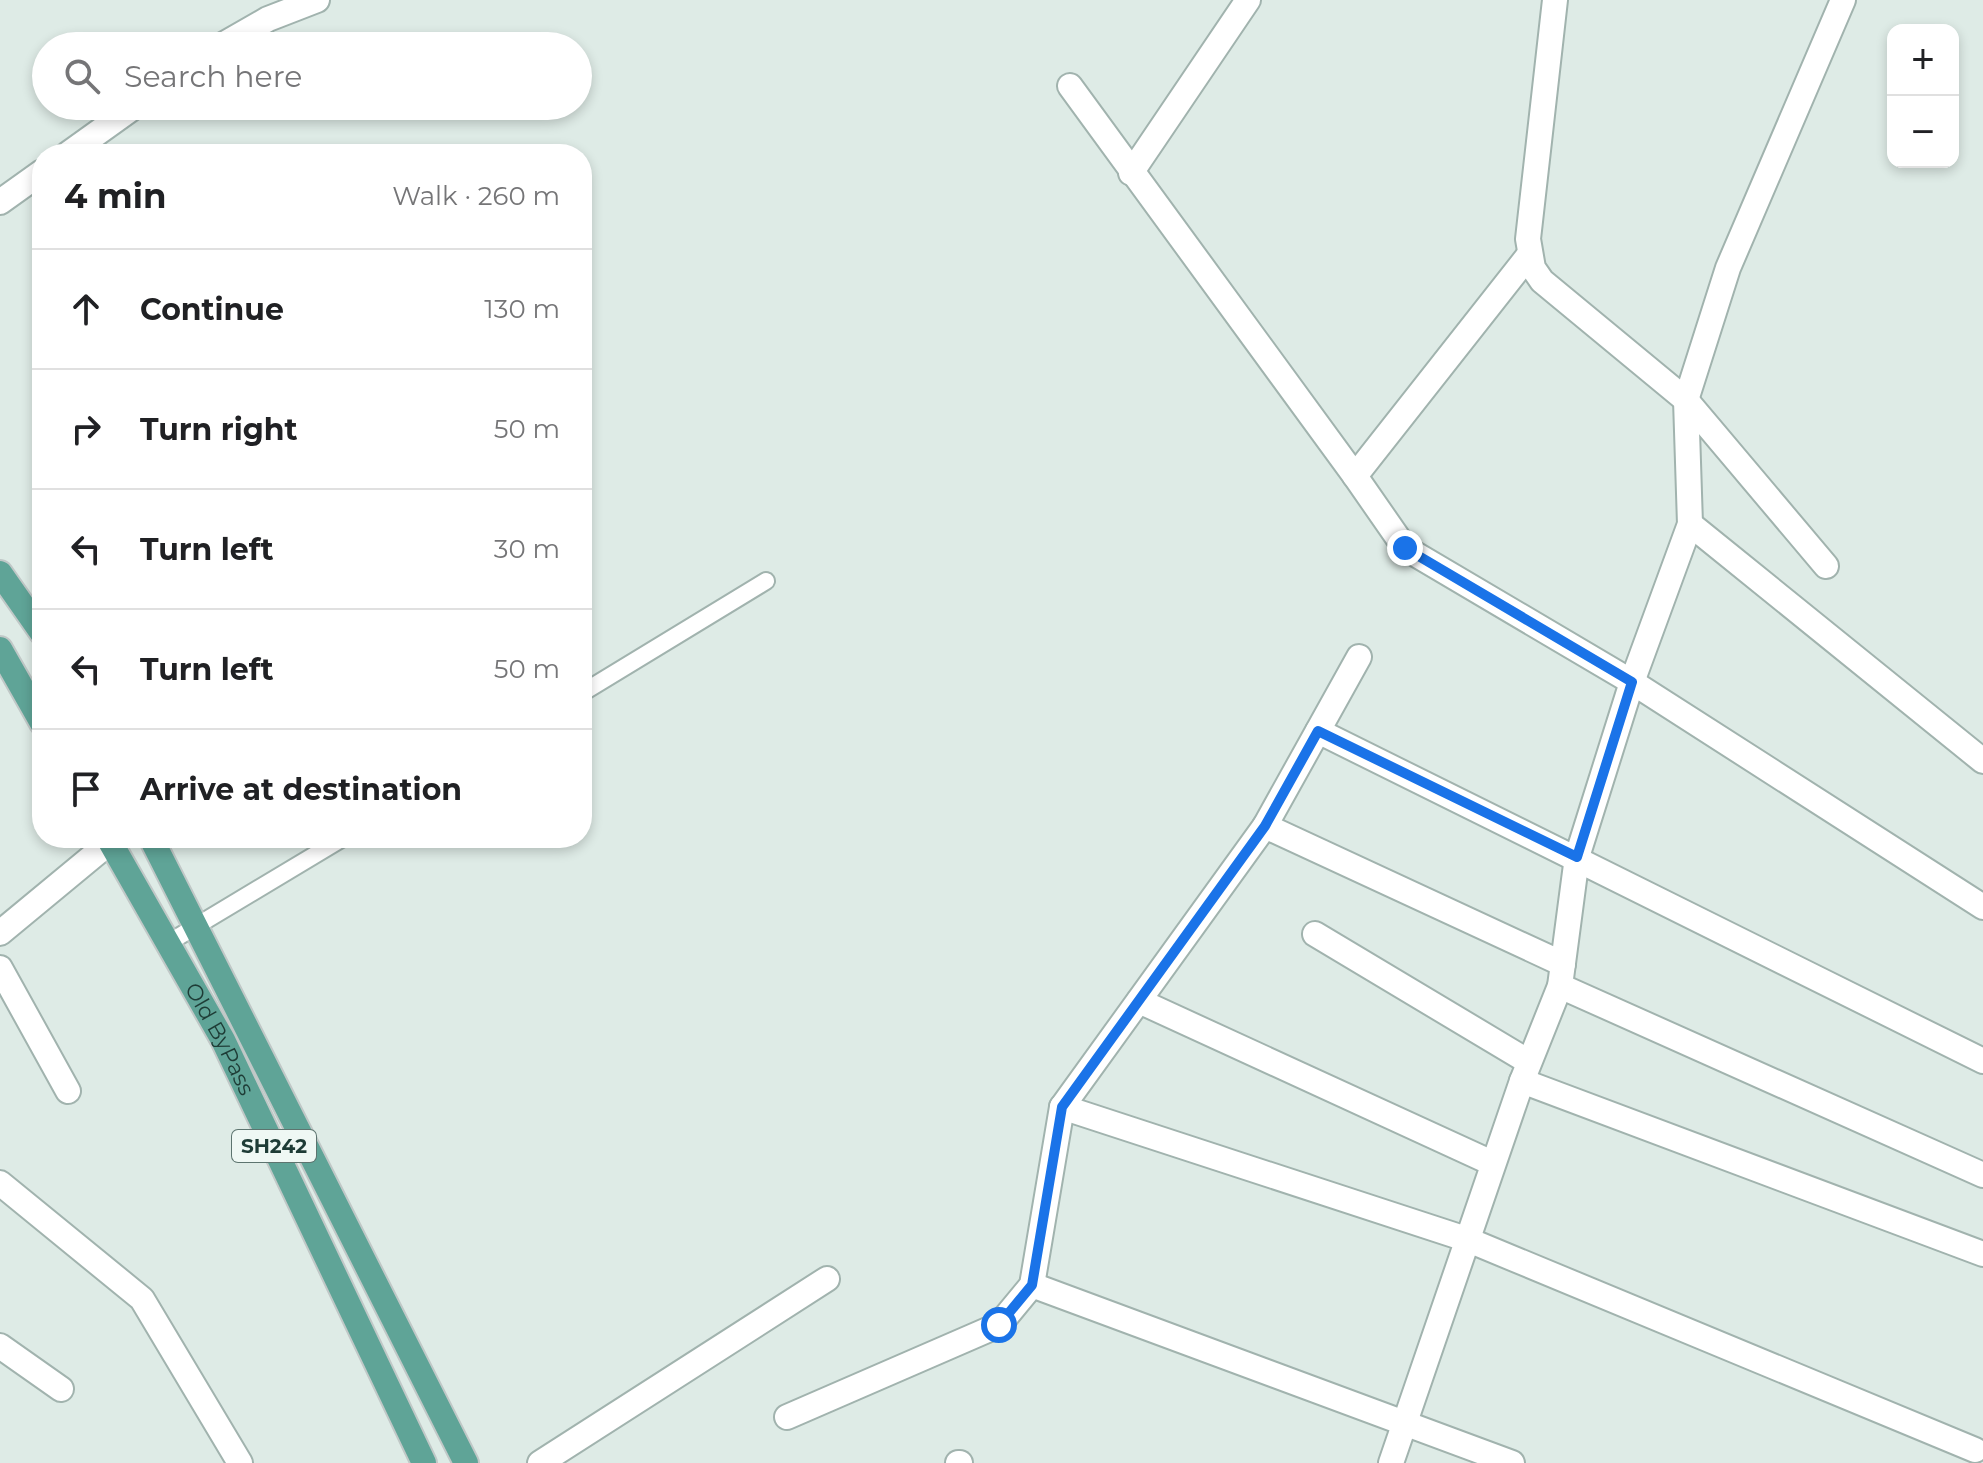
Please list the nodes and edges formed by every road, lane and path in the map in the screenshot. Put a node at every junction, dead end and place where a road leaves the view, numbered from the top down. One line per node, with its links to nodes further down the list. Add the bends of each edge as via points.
1 (317, 0): 5 (street)
2 (1248, 0): 9 (street)
3 (1555, 0): 12 (street)
4 (1843, 0): 13 (street, via 1728,268)
5 (245, 32)
6 (1070, 86): 9 (street)
7 (115, 120): 8 (street)
8 (82, 144)
9 (1131, 173): 14 (street)
10 (32, 179): 11 (street)
11 (0, 202)
12 (1529, 255): 13 (street, via 1542,281); 14 (street)
13 (1686, 400): 15 (street); 16 (street)
14 (1355, 476): 22 (street, via 1405,548)
15 (1690, 524): 22 (street); 26 (street)
16 (1826, 566)
17 (0, 573): 19 (main road)
18 (766, 581): 23 (lane)
19 (32, 619)
20 (0, 649): 24 (main road)
21 (1359, 657): 25 (street)
22 (1632, 682): 32 (street); 33 (street)
23 (592, 687)
24 (32, 705)
25 (1318, 731): 27 (street); 32 (street)
26 (1983, 761)
27 (1265, 826): 39 (street); 40 (street)
28 (100, 848): 35 (street)
29 (114, 848): 37 (main road, Old ByPass / SH242)
30 (156, 848): 34 (main road, Old ByPass / SH242)
31 (327, 848): 34 (lane)
32 (1577, 857): 39 (street); 41 (street)
33 (1983, 907)
34 (197, 927): 37 (lane); 59 (main road, Old ByPass / SH242)
35 (0, 933)
36 (1315, 934): 42 (street)
37 (168, 943): 58 (main road, Old ByPass / SH242, via 223,1040)
38 (1, 971): 43 (street)
39 (1562, 975): 42 (street); 46 (street)
40 (1139, 1001): 44 (street); 45 (street)
41 (1983, 1061)
42 (1525, 1072): 45 (street); 49 (street)
43 (68, 1091)
44 (1062, 1107): 48 (street); 51 (street)
45 (1492, 1163): 48 (street)
46 (1983, 1175)
47 (0, 1183): 57 (street, via 142,1299)
48 (1466, 1239): 55 (street); 56 (street)
49 (1983, 1254)
50 (827, 1279): 60 (street)
51 (1032, 1285): 54 (street, via 999,1325); 55 (street)
52 (0, 1346): 53 (street)
53 (61, 1389)
54 (787, 1417)
55 (1406, 1422): 61 (street); 62 (street)
56 (1974, 1452)
57 (240, 1463)
58 (424, 1463)
59 (466, 1463)
60 (540, 1463)
61 (1391, 1463)
62 (1512, 1463)

